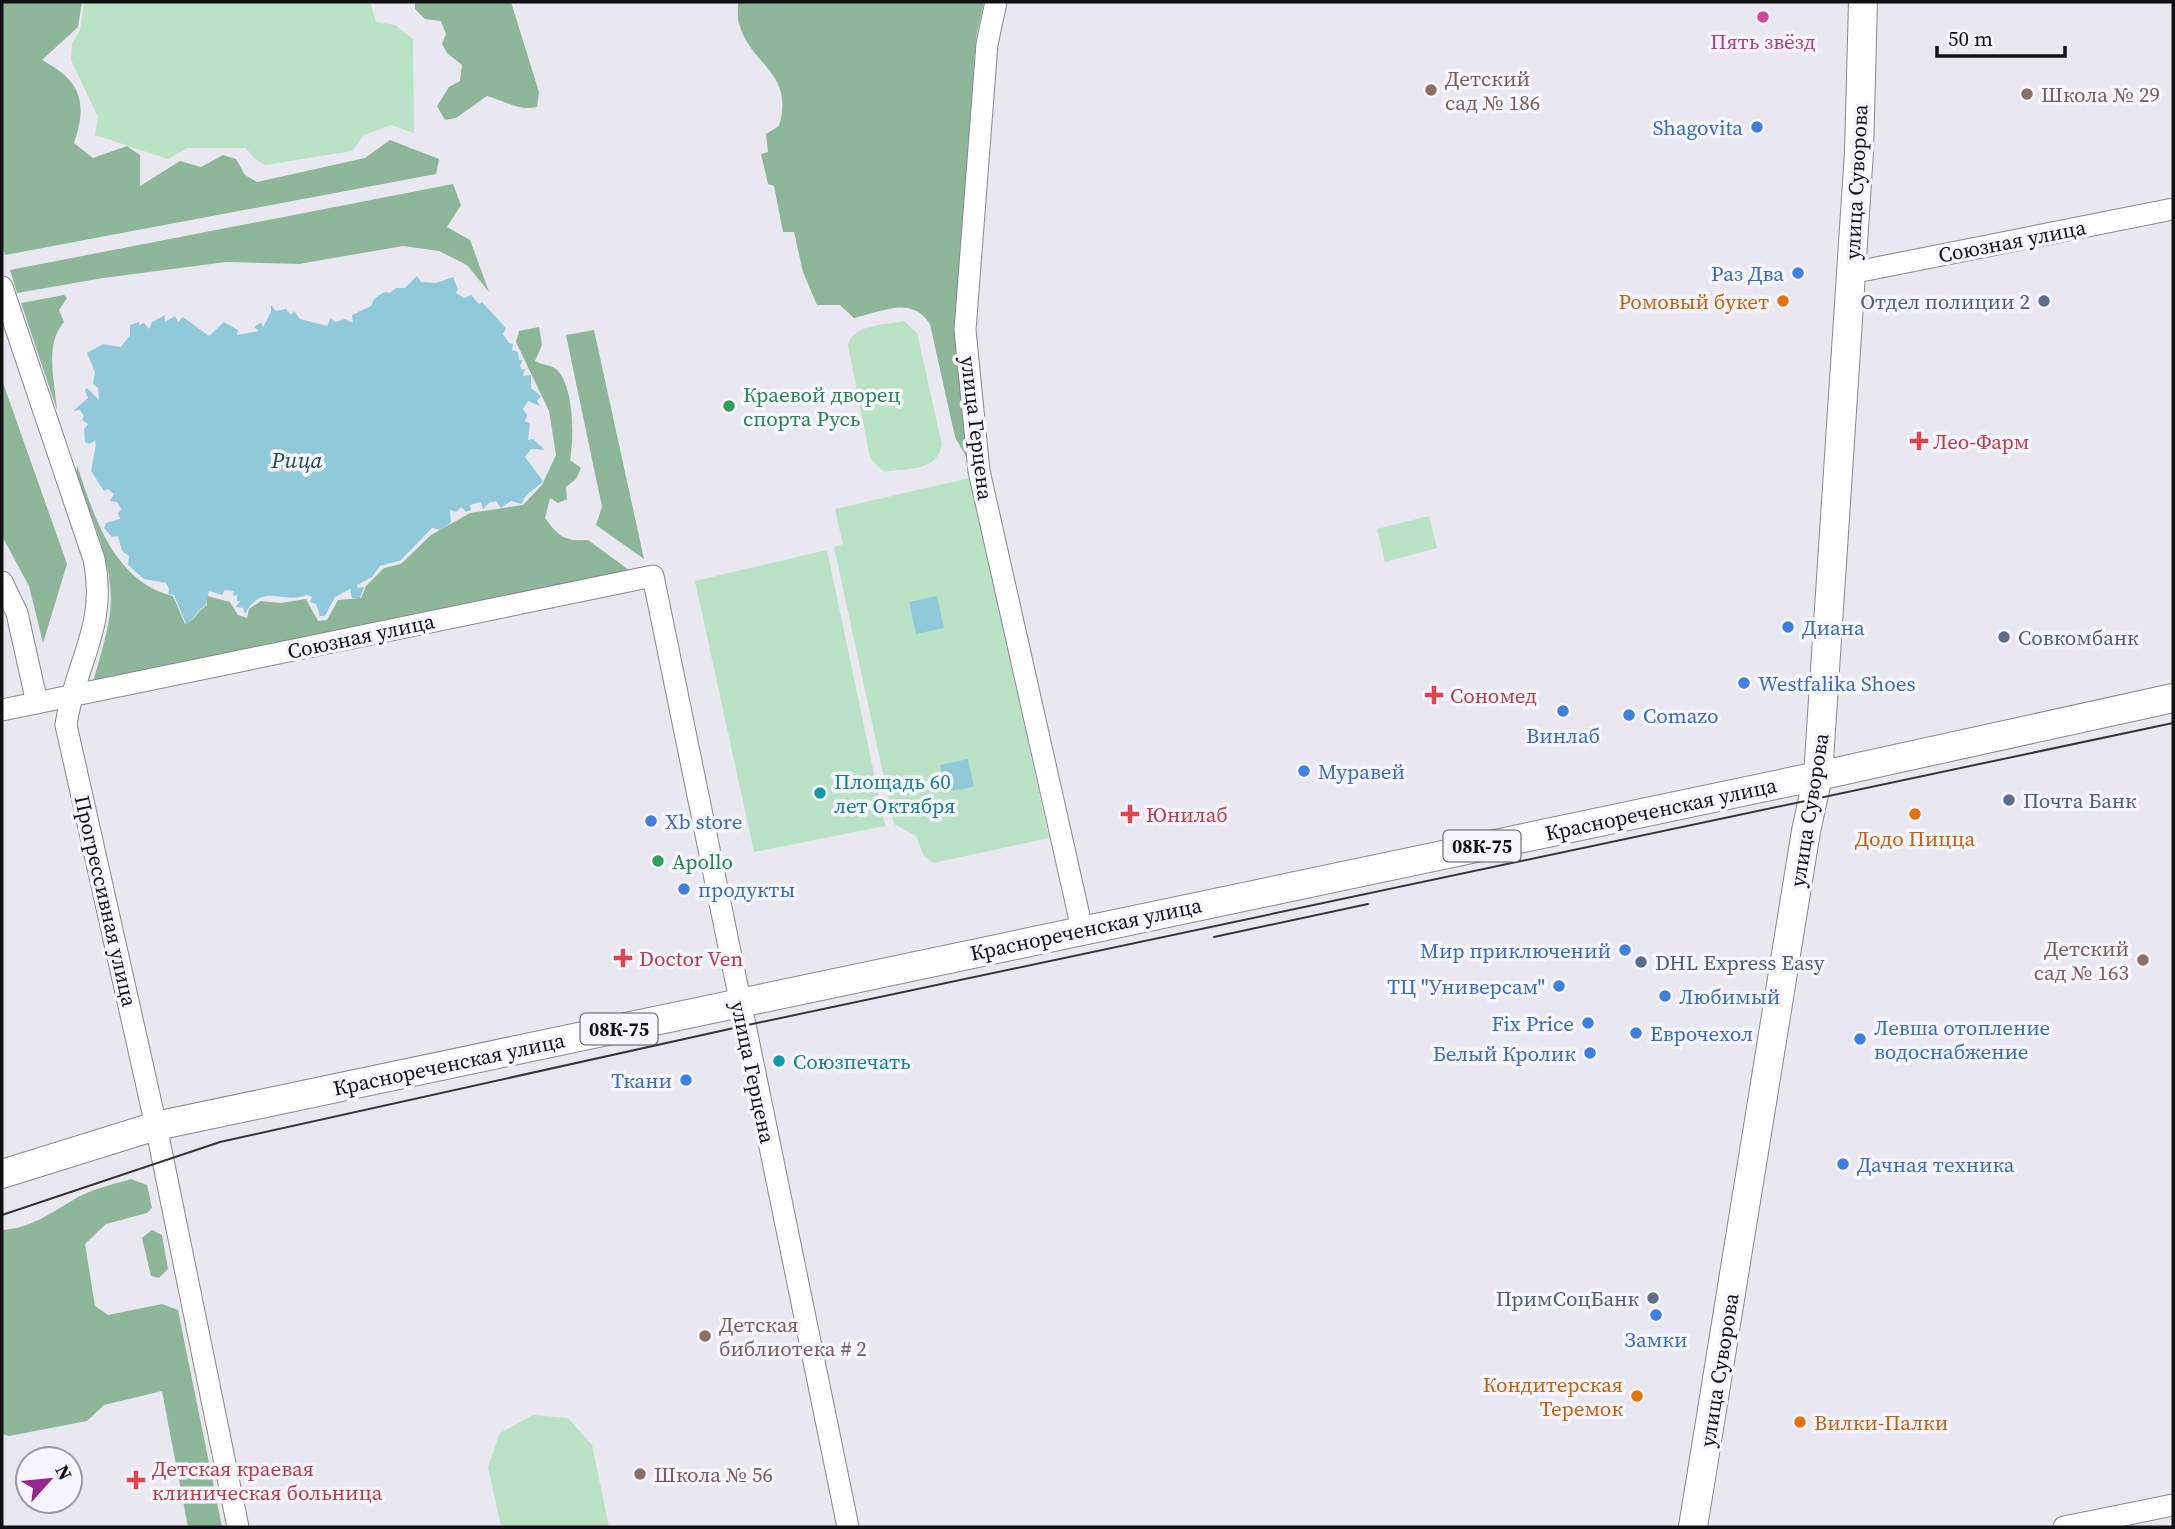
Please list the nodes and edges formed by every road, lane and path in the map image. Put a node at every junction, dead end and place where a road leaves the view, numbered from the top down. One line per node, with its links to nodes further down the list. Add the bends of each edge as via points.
1 (996, 2): 13 (street, улица Герцена, via 987,44 965,330 979,471)
2 (1863, 2): 4 (main road, улица Суворова)
3 (2173, 209): 4 (street, Союзная улица)
4 (1851, 273): 12 (main road, улица Суворова)
5 (2, 287): 8 (street, Прогрессивная улица, via 94,559 99,586 91,642)
6 (653, 576): 8 (street, Союзная улица); 14 (street, улица Герцена)
7 (2, 582): 10 (street, via 17,612)
8 (70, 697): 10 (street, Союзная улица); 15 (street, Прогрессивная улица, via 66,725)
9 (2173, 698): 12 (main road, Краснореченская улица / 08К-75)
10 (37, 703): 11 (street, Союзная улица)
11 (2, 710)
12 (1818, 776): 13 (main road, Краснореченская улица / 08К-75); 20 (main road, улица Суворова)
13 (1082, 929): 14 (main road, Краснореченская улица / 08К-75)
14 (739, 1004): 15 (main road, Краснореченская улица / 08К-75); 19 (street, улица Герцена)
15 (156, 1126): 16 (main road, Краснореченская улица / 08К-75); 18 (street, Прогрессивная улица)
16 (2, 1174)
17 (2173, 1505): 21 (street)
18 (238, 1527)
19 (848, 1527)
20 (1693, 1527)
21 (2064, 1527)

